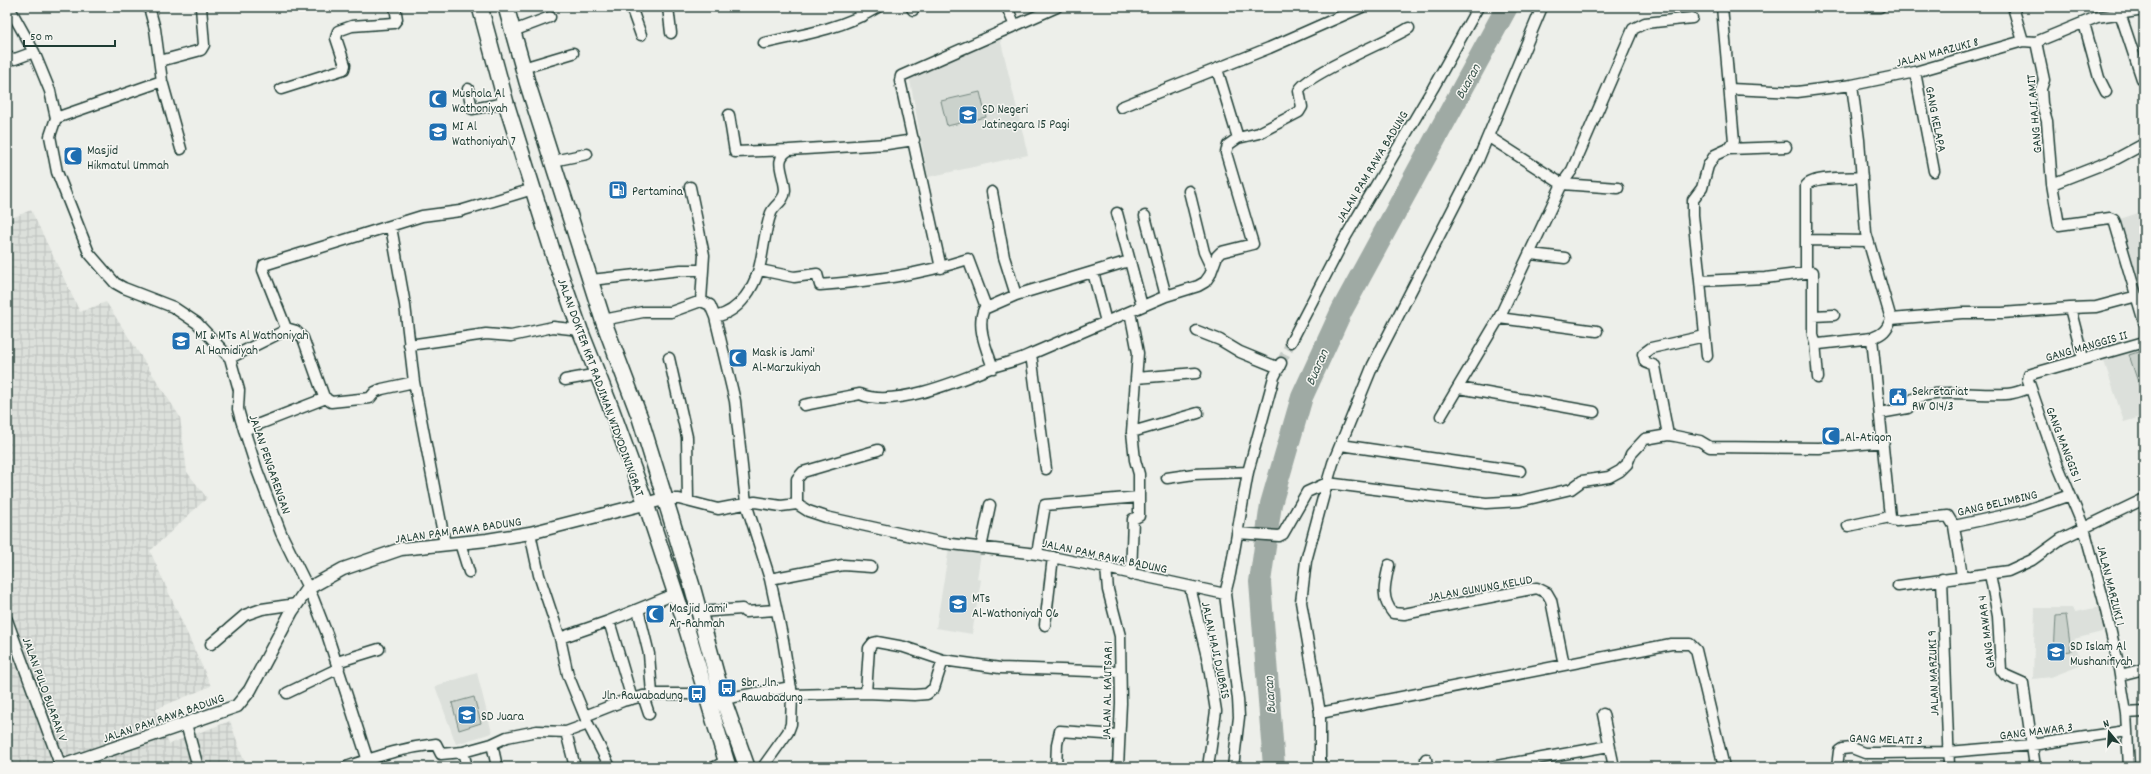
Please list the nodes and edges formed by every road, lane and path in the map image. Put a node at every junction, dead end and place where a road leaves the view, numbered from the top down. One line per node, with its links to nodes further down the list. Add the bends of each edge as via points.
1 (9, 7): 35 (street, JALAN PENGARENGAN)
2 (149, 7): 38 (street)
3 (201, 7): 38 (street, via 204,45 202,50)
4 (395, 7): 45 (street, via 397,19 394,23 352,26 338,31 336,38 346,65 344,69)
5 (480, 7): 49 (main road, JALAN DOKTER KRT RADJIMAN WIDYODININGRAT)
6 (506, 7): 29 (main road, JALAN DOKTER KRT RADJIMAN WIDYODININGRAT)
7 (631, 7): 31 (street)
8 (668, 7): 30 (street)
9 (878, 7): 22 (street)
10 (1008, 7): 27 (street)
11 (1057, 7): 27 (street)
12 (1361, 7): 40 (street)
13 (1478, 7): 110 (street, JALAN PAM RAWA BADUNG, via 1345,238)
14 (1542, 7): 53 (street)
15 (1722, 7): 47 (street)
16 (1871, 7): 17 (street)
17 (1880, 7)
18 (2013, 7): 32 (street)
19 (2093, 7): 24 (street)
20 (2144, 10): 21 (street)
21 (2118, 11): 24 (street); 42 (street)
22 (861, 12): 34 (street, via 818,31)
23 (550, 17): 29 (street)
24 (2097, 17): 26 (street)
25 (1692, 18): 65 (street, via 1645,23 1633,29 1572,170)
26 (2084, 23): 33 (street); 48 (street, via 2099,78)
27 (1015, 26): 55 (street, via 901,76)
28 (1409, 28): 54 (street, via 1396,37 1342,61 1303,84 1299,91 1302,107 1300,112 1260,133)
29 (513, 31): 39 (main road, JALAN DOKTER KRT RADJIMAN WIDYODININGRAT)
30 (671, 33)
31 (641, 35)
32 (2024, 40): 33 (street, JALAN MARZUKI 8); 41 (street, JALAN MARZUKI 8)
33 (2036, 42): 66 (street, GANG HAJI AMIT, via 2044,80 2041,88 2042,104 2047,121)
34 (764, 43)
35 (34, 52): 37 (street, via 15,59); 52 (street, JALAN PENGARENGAN, via 50,91)
36 (573, 54): 39 (street)
37 (7, 57)
38 (160, 61): 43 (street)
39 (523, 68): 62 (main road, JALAN DOKTER KRT RADJIMAN WIDYODININGRAT)
40 (1217, 69): 50 (street); 54 (street)
41 (1915, 72): 44 (street, JALAN MARZUKI 8); 63 (street, GANG KELAPA)
42 (2142, 79)
43 (162, 81): 52 (street); 58 (street)
44 (1852, 84): 47 (street, JALAN MARZUKI 8, via 1797,92); 64 (street)
45 (281, 89)
46 (468, 89): 49 (street, via 472,109)
47 (1730, 89): 59 (street, via 1734,141)
48 (2106, 92)
49 (506, 102): 69 (main road, JALAN DOKTER KRT RADJIMAN WIDYODININGRAT)
50 (1121, 107)
51 (729, 115): 60 (street, via 735,152)
52 (56, 118): 116 (street, JALAN PENGARENGAN, via 50,136 57,172 89,254 115,283 174,307 197,323)
53 (1489, 137): 65 (street); 138 (street, via 1373,365)
54 (1238, 138): 81 (street, via 1228,145 1226,152 1253,244 1221,252)
55 (914, 140): 60 (street); 80 (street)
56 (2144, 144): 66 (street, via 2116,159)
57 (1786, 147): 59 (street)
58 (181, 149)
59 (1728, 149): 87 (street, via 1715,155 1708,166 1702,188 1693,200)
60 (789, 150): 83 (street, via 782,154 780,159 785,192 780,204 771,212)
61 (587, 154): 62 (street)
62 (553, 161): 86 (main road, JALAN DOKTER KRT RADJIMAN WIDYODININGRAT)
63 (1934, 171)
64 (1862, 177): 75 (street, via 1815,180 1807,183); 76 (street)
65 (1562, 184): 68 (street); 77 (street)
66 (2052, 184): 90 (street, GANG HAJI AMIT, via 2059,226 2110,218 2114,220)
67 (690, 187): 82 (street, via 704,255)
68 (1618, 188)
69 (533, 189): 74 (street, via 460,211 422,216); 105 (main road, JALAN DOKTER KRT RADJIMAN WIDYODININGRAT)
70 (1189, 191): 81 (street, via 1203,248)
71 (992, 192): 88 (street, via 1004,257)
72 (1117, 213): 79 (street)
73 (1145, 216): 89 (street)
74 (390, 226): 104 (street, via 262,266); 113 (street, via 405,305)
75 (1806, 240): 76 (street); 85 (street)
76 (1868, 241): 100 (street)
77 (1531, 254): 78 (street); 99 (street)
78 (1565, 258)
79 (1129, 261): 84 (street); 92 (street)
80 (941, 268): 83 (street, via 872,281 820,285 816,274 794,278); 93 (street, via 970,260)
81 (1212, 269): 89 (street, via 1205,282)
82 (702, 270): 86 (street); 91 (street)
83 (760, 270): 98 (street, via 751,290 738,306)
84 (1092, 272): 88 (street); 102 (street)
85 (1806, 272): 87 (street, via 1765,278); 97 (street, via 1814,274)
86 (591, 280): 101 (main road, JALAN DOKTER KRT RADJIMAN WIDYODININGRAT)
87 (1700, 281): 108 (street)
88 (1016, 295): 93 (street)
89 (1166, 296): 92 (street)
90 (2137, 296): 94 (street, via 2096,307); 103 (street)
91 (701, 301): 98 (street, via 710,305); 101 (street, via 671,312 642,312)
92 (1142, 306): 95 (street)
93 (986, 307): 119 (street, via 981,317 982,333)
94 (2070, 308): 100 (street, via 2002,313 1962,312); 118 (street)
95 (1130, 312): 102 (street); 122 (street, via 1138,352)
96 (1834, 315): 97 (street)
97 (1813, 316): 111 (street, via 1812,335)
98 (716, 317): 150 (street, via 735,401)
99 (1499, 318): 106 (street); 126 (street)
100 (1891, 318): 109 (street, via 1888,328)
101 (603, 320): 147 (main road, JALAN DOKTER KRT RADJIMAN WIDYODININGRAT, via 640,418)
102 (1106, 322): 114 (street)
103 (2144, 322)
104 (286, 328): 116 (street); 128 (street, via 296,331 303,338)
105 (580, 330): 113 (street, via 553,327 511,336 486,334); 121 (main road, JALAN DOKTER KRT RADJIMAN WIDYODININGRAT)
106 (1597, 330)
107 (1197, 331): 142 (street, via 1220,340 1240,352 1280,365 1274,378)
108 (1705, 336): 115 (street); 136 (street, via 1662,345 1643,352 1645,362 1655,366)
109 (1872, 338): 111 (street, via 1820,344); 132 (street)
110 (1291, 342)
111 (1816, 342): 123 (street)
112 (2144, 342): 118 (street, GANG MANGGIS II)
113 (409, 345): 125 (street)
114 (1031, 354): 119 (street); 140 (street)
115 (1707, 356)
116 (230, 358): 134 (street, JALAN PENGARENGAN, via 239,390 238,409)
117 (669, 358): 149 (street, via 688,437)
118 (2083, 358): 127 (street, GANG MANGGIS II, via 2035,372 2028,377)
119 (993, 368): 129 (street, via 962,381 907,396 867,397 860,394)
120 (1196, 373): 122 (street)
121 (598, 374): 124 (street); 151 (main road, JALAN DOKTER KRT RADJIMAN WIDYODININGRAT)
122 (1136, 378): 135 (street)
123 (1818, 378)
124 (565, 380)
125 (414, 382): 128 (street, via 382,389 375,392 372,397 359,400 334,403); 161 (street)
126 (1459, 388): 130 (street); 133 (street)
127 (2030, 388): 132 (street, via 2008,394 1936,394 1912,399 1910,407 1906,409); 145 (street, GANG MANGGIS 1)
128 (326, 398): 134 (street)
129 (804, 404)
130 (1594, 412)
131 (1198, 413): 135 (street)
132 (1880, 414): 137 (street)
133 (1440, 416)
134 (244, 430): 176 (street, JALAN PENGARENGAN, via 281,533)
135 (1132, 432): 146 (street, via 1139,474)
136 (1668, 435): 137 (street, via 1700,441 1710,446 1820,448); 144 (street, via 1645,439 1631,454 1627,464 1609,477 1582,481 1571,488 1520,501 1486,503)
137 (1884, 442): 154 (street)
138 (1341, 445): 141 (street); 144 (street)
139 (878, 450): 152 (street, via 803,472 797,479)
140 (1046, 470)
141 (1520, 471)
142 (1248, 472): 143 (street); 158 (street)
143 (1167, 478)
144 (1327, 482): 158 (street, via 1307,492 1283,534 1275,536); 203 (street, via 1306,561 1301,602)
145 (2070, 495): 156 (street, GANG BELIMBING, via 2024,511); 157 (street, GANG MANGGIS 1)
146 (1139, 498): 163 (street, via 1045,504); 170 (street, via 1139,518 1133,519)
147 (664, 499): 149 (street, JALAN PAM RAWA BADUNG); 151 (street, JALAN PAM RAWA BADUNG); 182 (main road, JALAN DOKTER KRT RADJIMAN WIDYODININGRAT)
148 (2144, 499): 157 (street)
149 (688, 501): 150 (street, JALAN PAM RAWA BADUNG, via 718,508)
150 (746, 503): 152 (street, JALAN PAM RAWA BADUNG, via 781,506); 172 (street)
151 (646, 504): 159 (street, JALAN PAM RAWA BADUNG); 177 (main road, JALAN DOKTER KRT RADJIMAN WIDYODININGRAT)
152 (798, 504): 162 (street, JALAN PAM RAWA BADUNG, via 808,511 826,517 943,543)
153 (990, 505): 162 (street)
154 (1890, 517): 155 (street); 156 (street, via 1896,521 1946,515)
155 (1848, 526)
156 (1954, 526): 171 (street)
157 (2084, 528): 169 (street, via 2061,539 2024,565); 194 (street, JALAN MARZUKI 1)
158 (1237, 533): 178 (street)
159 (530, 534): 160 (street, JALAN PAM RAWA BADUNG); 186 (street, via 539,575)
160 (460, 543): 161 (street, JALAN PAM RAWA BADUNG); 168 (street)
161 (445, 544): 176 (street, JALAN PAM RAWA BADUNG, via 400,549 343,570)
162 (981, 548): 163 (street, JALAN PAM RAWA BADUNG)
163 (1037, 554): 164 (street, JALAN PAM RAWA BADUNG)
164 (1053, 557): 167 (street, JALAN PAM RAWA BADUNG); 185 (street)
165 (1389, 565): 190 (street, JALAN GUNUNG KELUD, via 1384,595 1386,606 1393,613 1404,614 1537,588 1547,592 1551,600)
166 (871, 567): 172 (street, via 843,565)
167 (1106, 568): 170 (street, JALAN PAM RAWA BADUNG); 193 (street, JALAN AL KAUTSAR 1, via 1108,590 1120,636)
168 (469, 572)
169 (1990, 574): 171 (street); 213 (street, GANG MAWAR 4, via 1998,616 2001,670 2005,675 2023,682)
170 (1131, 575): 175 (street, JALAN PAM RAWA BADUNG)
171 (1962, 576): 173 (street)
172 (770, 579): 181 (street)
173 (1942, 579): 174 (street); 216 (street, JALAN MARZUKI 9)
174 (1898, 586)
175 (1190, 587): 178 (street, JALAN PAM RAWA BADUNG); 231 (street, JALAN HAJI DJUBRIS, via 1208,661 1216,711)
176 (307, 589): 179 (street, JALAN PAM RAWA BADUNG); 191 (street, JALAN PENGARENGAN, via 318,610)
177 (675, 594): 180 (street); 199 (main road, JALAN DOKTER KRT RADJIMAN WIDYODININGRAT)
178 (1225, 594): 232 (street, via 1239,717)
179 (296, 604): 187 (street, via 262,609 245,615); 208 (street, JALAN PAM RAWA BADUNG, via 243,700 227,710)
180 (638, 609): 184 (street); 198 (street, via 649,654)
181 (776, 610): 182 (street); 195 (street)
182 (699, 612): 201 (main road, JALAN DOKTER KRT RADJIMAN WIDYODININGRAT)
183 (7, 620): 220 (street, JALAN PULO BUARAN V)
184 (609, 621): 186 (street); 200 (street)
185 (1045, 625)
186 (560, 638): 207 (street, via 568,675)
187 (211, 644)
188 (379, 649): 191 (street)
189 (942, 660): 193 (street, via 1000,668); 197 (street, via 934,688 927,694); 197 (street, via 904,647 873,643 869,648)
190 (1564, 664): 203 (street); 237 (street, via 1671,644 1690,644 1696,650)
191 (338, 665): 196 (street); 218 (street, JALAN PENGARENGAN)
192 (2144, 669): 194 (street)
193 (1119, 672): 211 (street, JALAN AL KAUTSAR 1, via 1121,703)
194 (2120, 675): 206 (street, JALAN MARZUKI 1)
195 (792, 691): 197 (street); 201 (street); 228 (street, via 788,732)
196 (287, 693)
197 (866, 693)
198 (647, 695): 199 (street); 200 (street); 204 (street)
199 (706, 696): 219 (main road, JALAN DOKTER KRT RADJIMAN WIDYODININGRAT)
200 (632, 699): 207 (street)
201 (723, 699): 227 (main road, JALAN DOKTER KRT RADJIMAN WIDYODININGRAT)
202 (2144, 712): 206 (street)
203 (1320, 713): 217 (street)
204 (649, 714)
205 (1603, 714): 214 (street)
206 (2126, 714): 209 (street, JALAN MARZUKI 1)
207 (586, 720): 210 (street); 226 (street)
208 (186, 724): 220 (street, JALAN PAM RAWA BADUNG); 221 (street)
209 (2126, 731): 213 (street, GANG MAWAR 3); 241 (street, JALAN MARZUKI 1)
210 (566, 732): 212 (street, via 536,731 507,737); 225 (street)
211 (1118, 735): 229 (street, via 1060,732); 230 (street, JALAN AL KAUTSAR 1)
212 (492, 744): 215 (street); 224 (street)
213 (2032, 745): 216 (street, GANG MAWAR 3); 240 (street)
214 (1609, 746): 235 (street); 236 (street)
215 (463, 752): 218 (street, via 441,754 436,744 377,755); 223 (street)
216 (1948, 752): 238 (street, GANG MELATI 3, via 1877,753 1848,748 1839,751); 239 (street, JALAN MARZUKI 9)
217 (1321, 756): 233 (street); 234 (street)
218 (369, 763): 222 (street)
219 (723, 765)
220 (60, 767)
221 (198, 767)
222 (346, 767)
223 (467, 767)
224 (496, 767)
225 (575, 767)
226 (610, 767)
227 (746, 767)
228 (764, 767)
229 (1056, 767)
230 (1118, 767)
231 (1208, 767)
232 (1233, 767)
233 (1320, 767)
234 (1324, 767)
235 (1491, 767)
236 (1614, 767)
237 (1724, 767)
238 (1837, 767)
239 (1949, 767)
240 (2034, 767)
241 (2129, 767)

